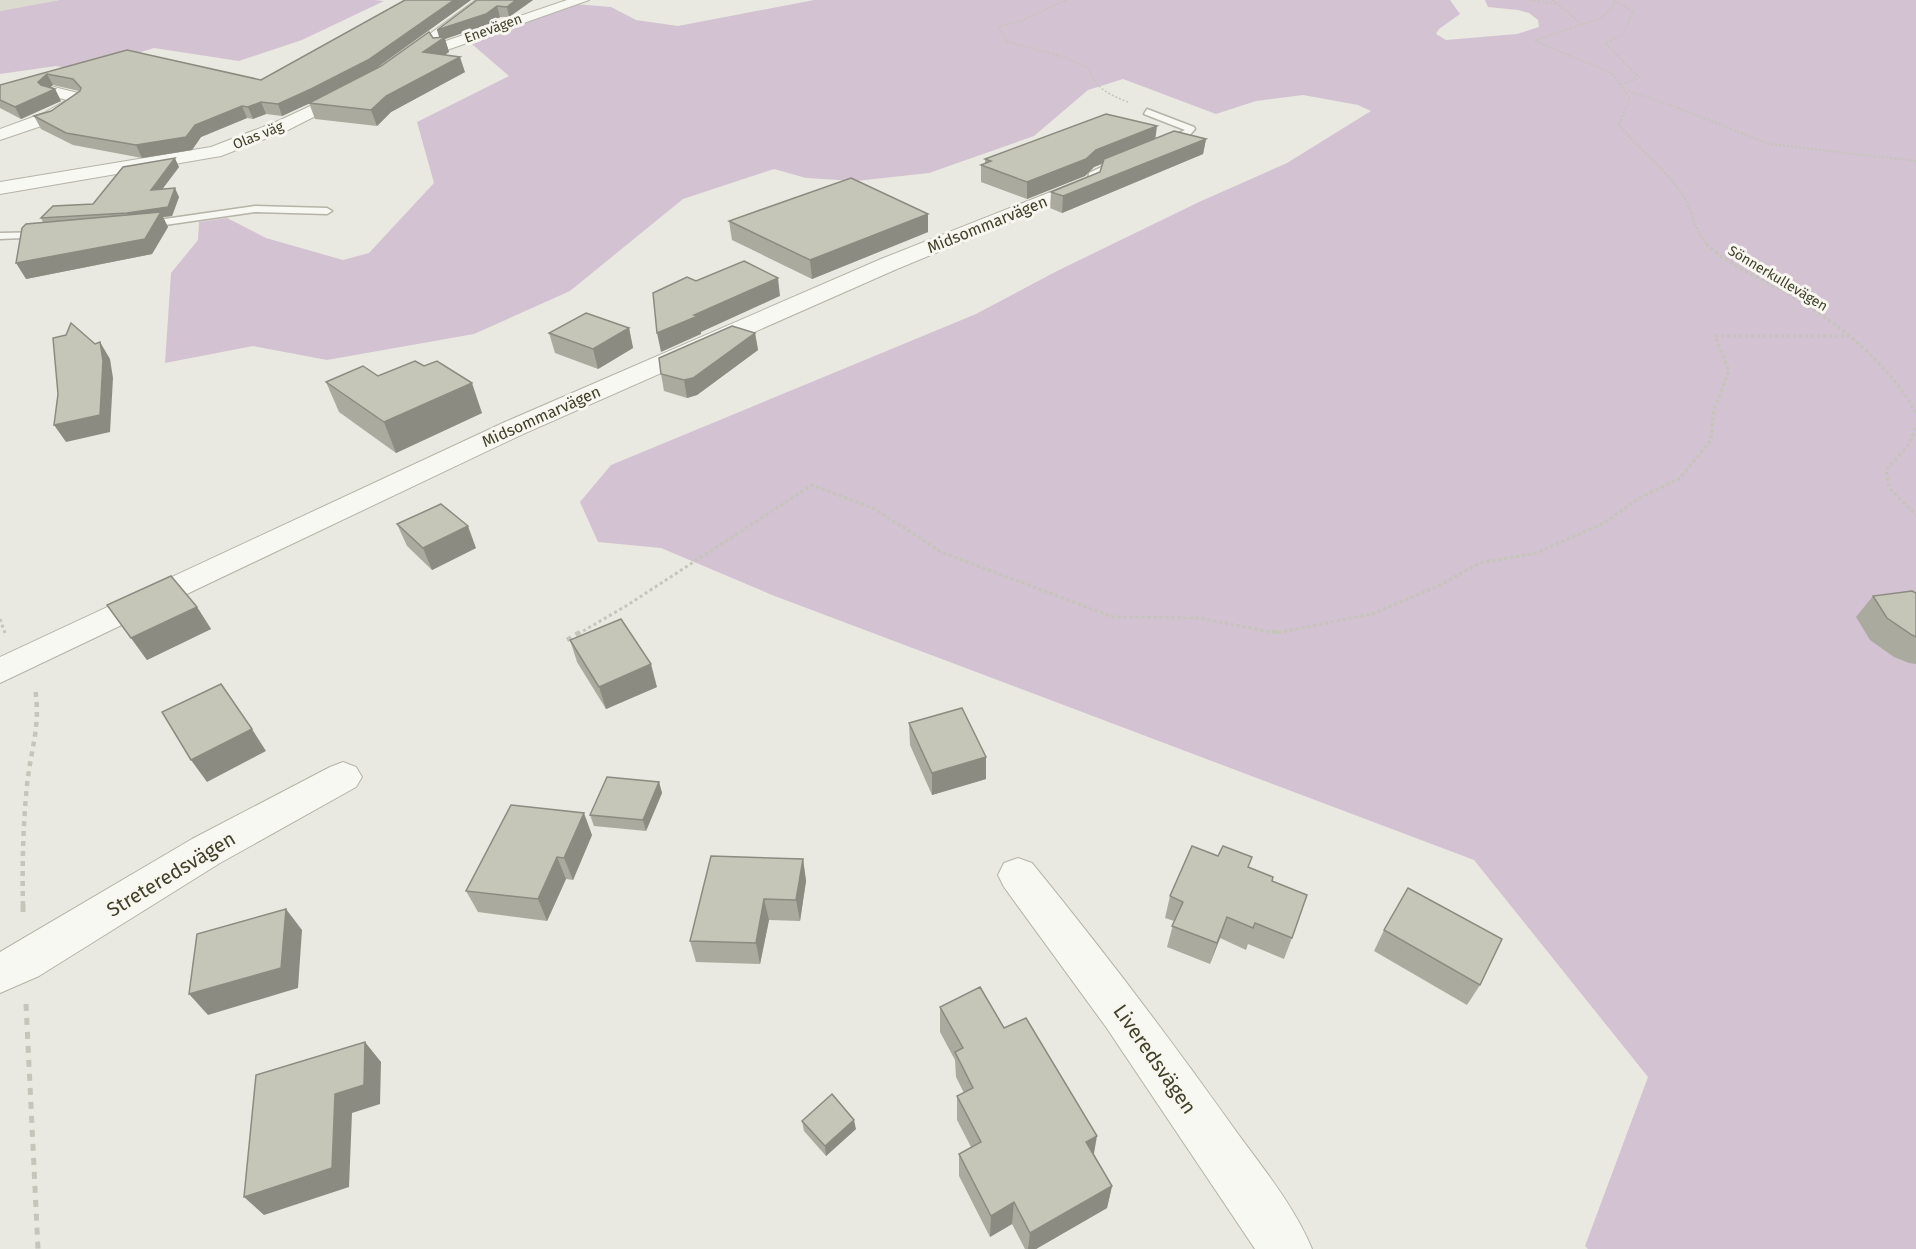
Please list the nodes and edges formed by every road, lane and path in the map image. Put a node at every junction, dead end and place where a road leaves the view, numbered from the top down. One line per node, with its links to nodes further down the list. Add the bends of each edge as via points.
1 (484, 0): 9 (street)
2 (582, 0): 9 (street, Enevägen)
3 (1066, 0): 15 (path, via 1021,23 999,27 1006,41 1089,68 1094,85)
4 (1530, 0): 7 (path)
5 (1553, 0): 7 (path)
6 (1615, 0): 8 (path, via 1606,15); 12 (path, via 1633,11 1623,35 1605,43 1640,78)
7 (1559, 5): 8 (path)
8 (1583, 26): 12 (path, via 1565,28 1535,40 1597,65 1612,73)
9 (405, 59): 10 (street)
10 (384, 73)
11 (365, 84): 21 (street, Olas väg, via 282,126 215,152)
12 (1621, 84): 13 (path)
13 (1627, 91): 19 (path, via 1769,144); 26 (path, Sönnerkullevägen, via 1630,98 1618,124 1688,203 1704,242 1731,264 1803,303)
14 (54, 92): 16 (street, via 77,100 50,117)
15 (1147, 112): 17 (lane, via 1191,129)
16 (0, 135)
17 (1152, 148)
18 (1124, 160): 20 (lane, via 1092,175)
19 (1916, 163)
20 (1091, 182): 31 (street, Midsommarvägen, via 889,264 514,428)
21 (0, 188)
22 (327, 212): 23 (lane, via 255,209)
23 (132, 227)
24 (58, 233): 25 (lane)
25 (0, 236)
26 (1848, 336): 27 (path, Sönnerkullevägen, via 1909,397); 30 (path, via 1715,336 1730,371 1714,409 1711,440 1680,478 1638,499 1604,523 1536,553 1480,563 1372,614 1276,633 1199,618 1113,617 940,552 875,509 812,485)
27 (1916, 413)
28 (1916, 429): 29 (path, via 1908,446 1886,470 1889,488)
29 (1916, 515)
30 (567, 640)
31 (0, 671)
32 (343, 777): 34 (street, Streteredsvägen, via 206,851)
33 (1018, 874): 35 (street, Liveredsvägen, via 1153,1054)
34 (0, 973)
35 (1286, 1249)

